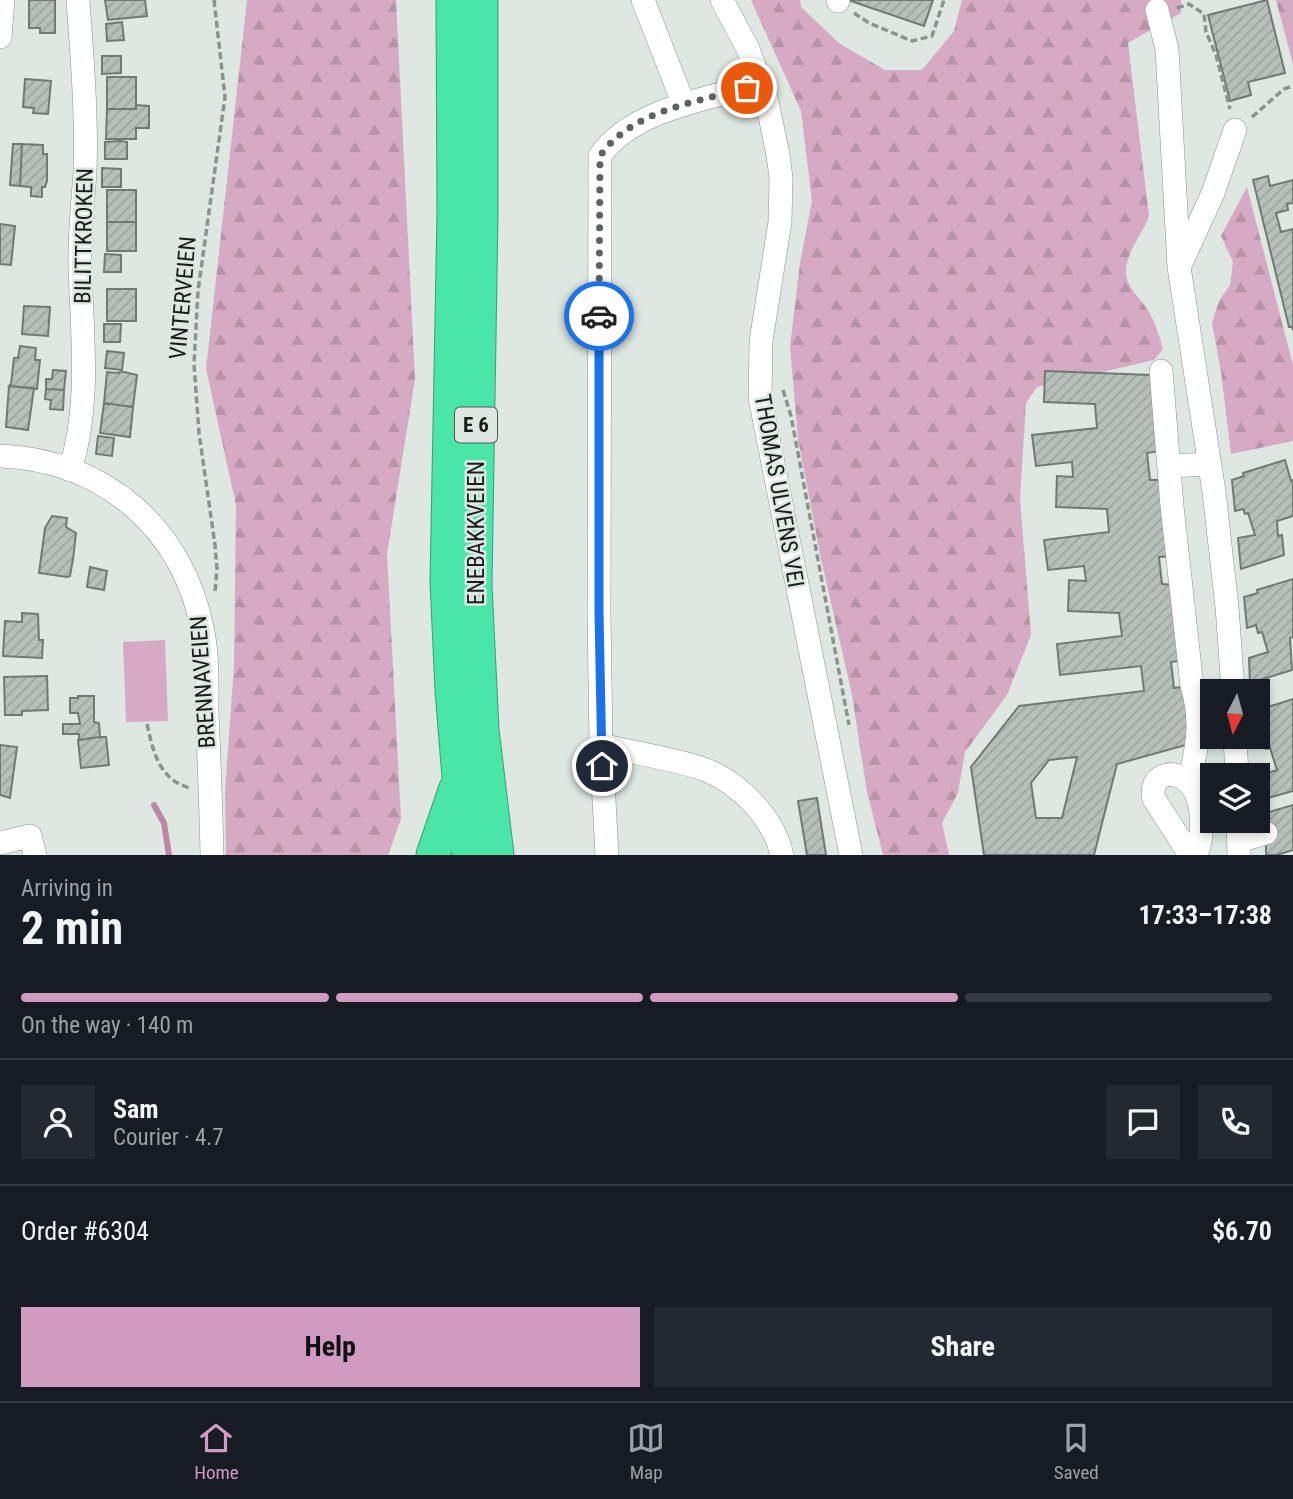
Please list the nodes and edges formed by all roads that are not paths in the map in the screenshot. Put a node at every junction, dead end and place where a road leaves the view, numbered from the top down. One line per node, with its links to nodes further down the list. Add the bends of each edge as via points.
1 (3, 0): 8 (street)
2 (78, 0): 17 (street, BILITTKROKEN, via 85,170 80,268 85,347 83,401)
3 (453, 0): 20 (highway, ENEBAKKVEIEN / E 6, via 447,582)
4 (481, 0): 29 (highway, ENEBAKKVEIEN / E 6, via 474,585 485,772)
5 (643, 0): 10 (street)
6 (722, 0): 9 (street, THOMAS ULVENS VEI)
7 (1158, 12): 12 (street, via 1167,49)
8 (0, 37)
9 (761, 84): 10 (street); 32 (street, THOMAS ULVENS VEI, via 778,155 782,201 761,341 760,398)
10 (684, 105): 19 (street, via 626,130 600,156)
11 (1235, 130): 12 (street)
12 (1179, 267): 15 (street)
13 (1161, 371): 16 (street)
14 (0, 457): 17 (street, BRENNAVEIEN, via 38,460)
15 (1210, 464): 16 (street); 18 (street)
16 (1169, 466): 21 (street, via 1190,673 1198,704 1199,740)
17 (70, 470): 27 (street, BRENNAVEIEN, via 118,494 147,518 170,546 191,587 204,634)
18 (1232, 679)
19 (601, 745): 30 (street); 31 (street, via 707,771 739,790 763,814 778,837)
20 (459, 777): 25 (highway); 28 (highway, ENEBAKKVEIEN / E 6)
21 (1189, 783): 33 (street, via 1169,775 1155,781 1152,790); 34 (street, via 1200,814)
22 (1266, 834): 23 (street)
23 (1239, 839)
24 (0, 844): 26 (street, via 30,836)
25 (438, 850)
26 (35, 855)
27 (212, 855)
28 (469, 855)
29 (497, 855)
30 (607, 855)
31 (782, 855)
32 (851, 855)
33 (1190, 855)
34 (1196, 855)

